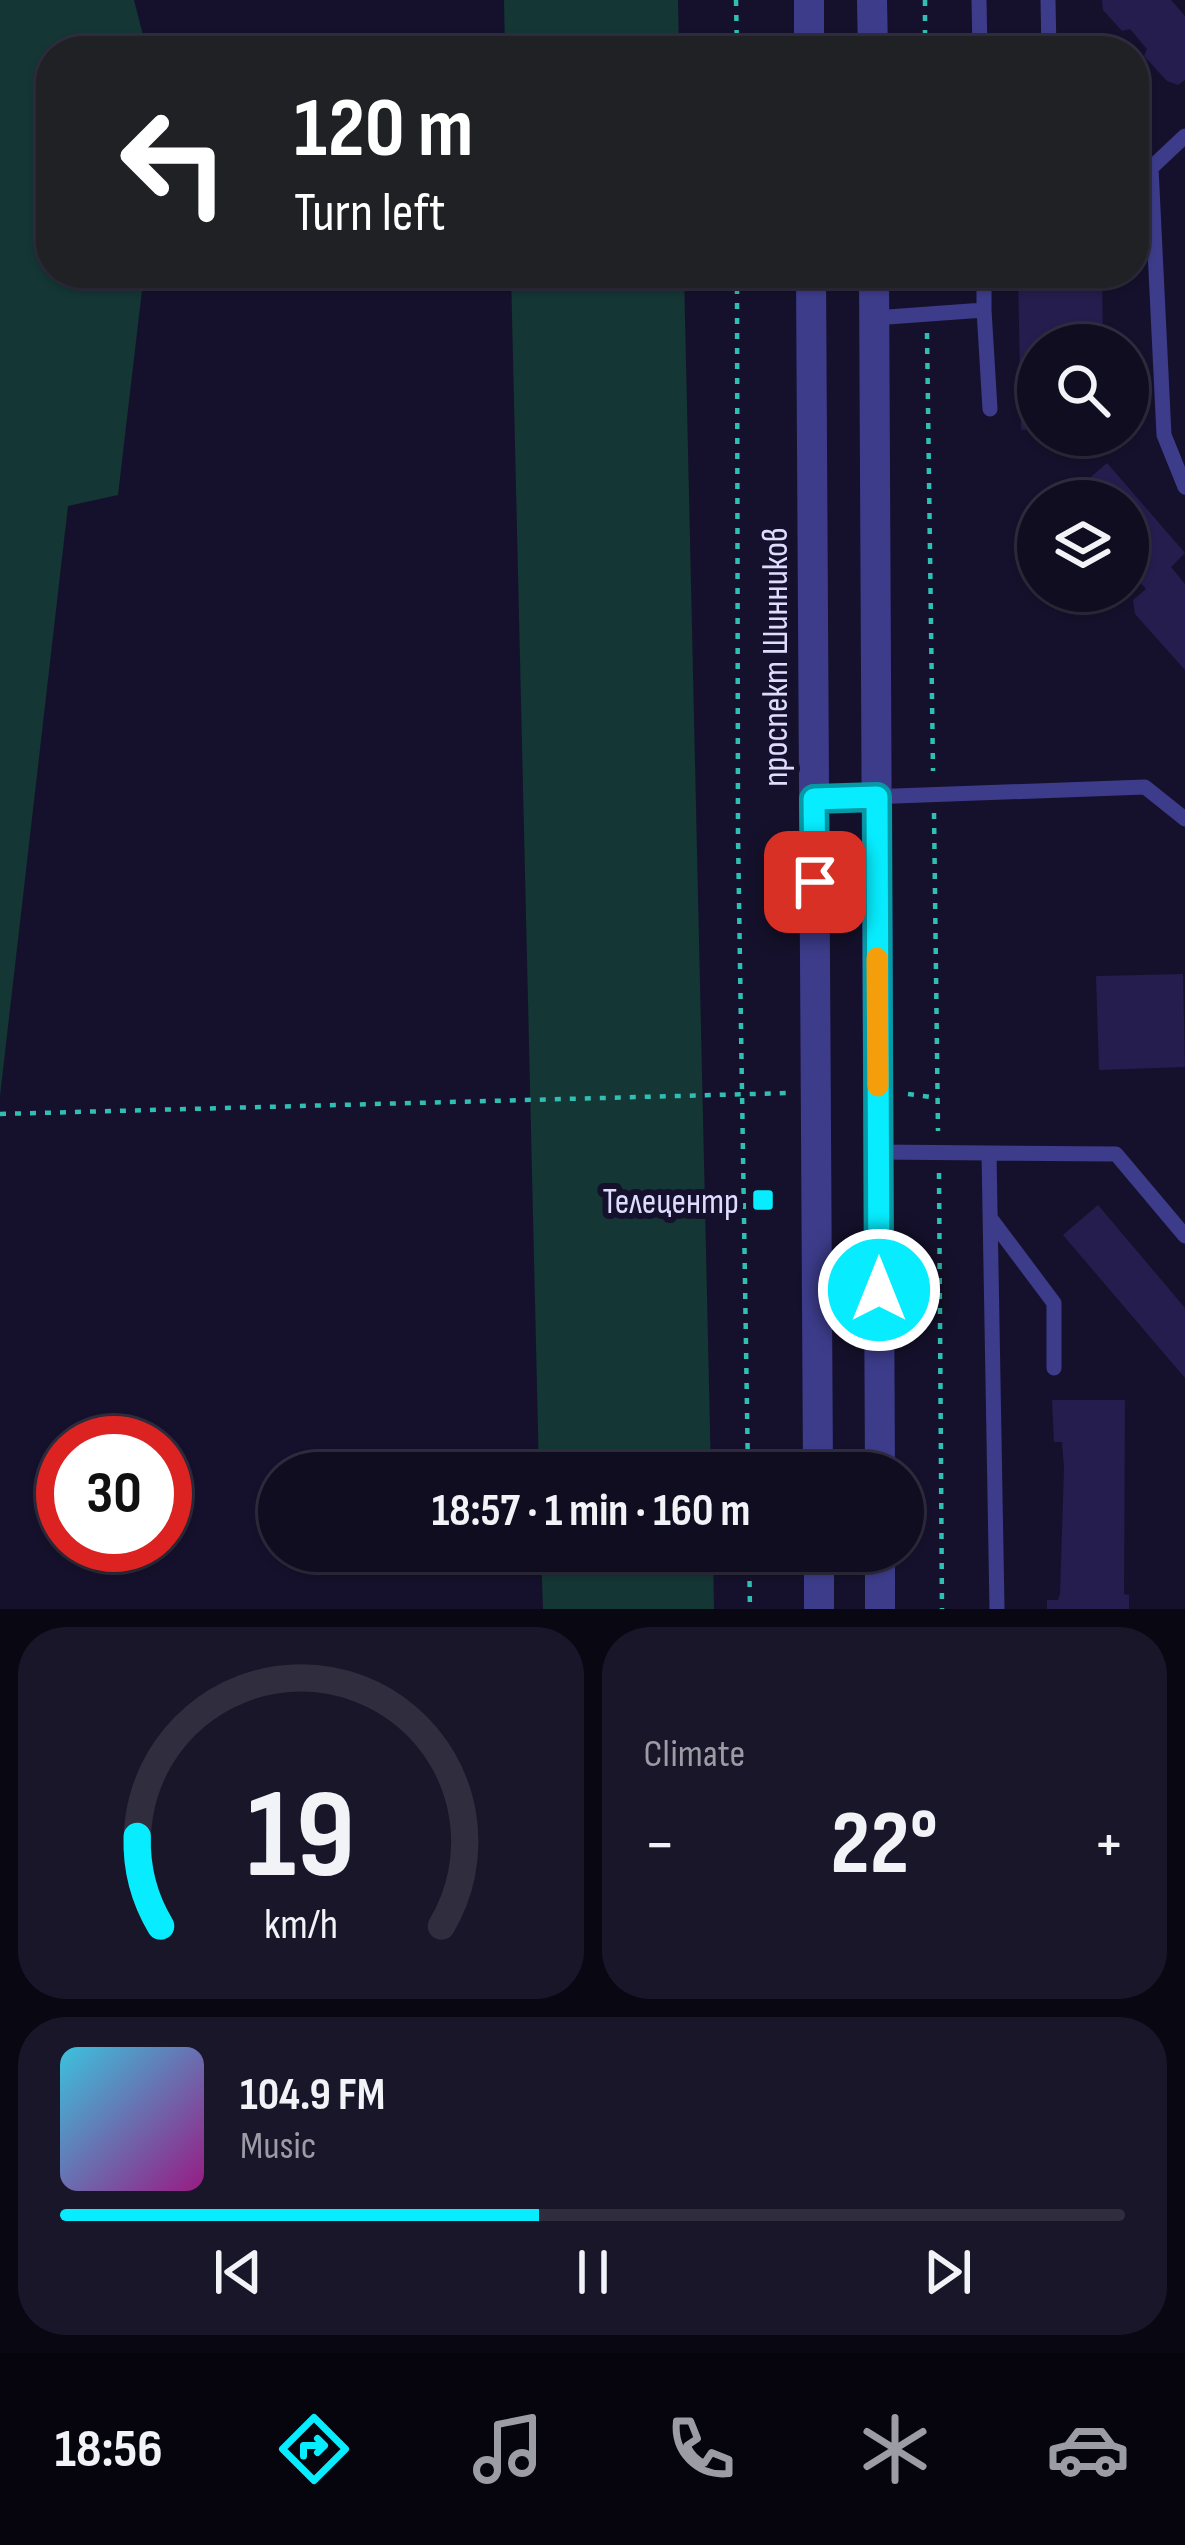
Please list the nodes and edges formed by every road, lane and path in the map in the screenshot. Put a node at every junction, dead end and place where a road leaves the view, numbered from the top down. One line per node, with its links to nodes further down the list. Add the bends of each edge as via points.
1 (736, 0): 7 (path)
2 (809, 0): 8 (street)
3 (872, 0): 9 (street)
4 (925, 0): 10 (path)
5 (979, 0): 11 (lane)
6 (1048, 0): 12 (lane)
7 (736, 36)
8 (809, 36)
9 (873, 36)
10 (926, 36)
11 (980, 36)
12 (1049, 36)
13 (1185, 136): 23 (lane, via 1151,168 1164,435)
14 (737, 288): 30 (path)
15 (811, 288): 26 (street, проспект Шинников)
16 (874, 288): 21 (street)
17 (926, 288): 20 (path)
18 (984, 288): 19 (lane)
19 (984, 310): 20 (lane); 22 (lane)
20 (927, 313): 21 (lane); 24 (path)
21 (874, 318): 25 (street)
22 (990, 409)
23 (1185, 487)
24 (934, 794): 25 (lane); 27 (lane, via 1145,787); 31 (path)
25 (877, 797): 26 (lane); 28 (street)
26 (814, 799): 29 (street, проспект Шинников)
27 (1185, 819)
28 (878, 1091): 31 (path); 33 (street)
29 (816, 1092): 30 (path); 40 (street, проспект Шинников)
30 (743, 1094): 32 (path); 39 (path)
31 (938, 1098): 34 (path)
32 (0, 1114)
33 (878, 1152): 34 (lane); 41 (street)
34 (939, 1152): 35 (lane); 48 (path)
35 (989, 1153): 36 (lane); 37 (lane, via 1117,1154)
36 (990, 1216): 38 (lane, via 1054,1303); 49 (lane)
37 (1185, 1236)
38 (1054, 1368)
39 (748, 1452)
40 (818, 1452)
41 (880, 1452)
42 (749, 1572): 45 (path)
43 (819, 1572): 46 (street)
44 (880, 1572): 47 (street)
45 (750, 1609)
46 (819, 1609)
47 (880, 1609)
48 (942, 1609)
49 (998, 1609)

